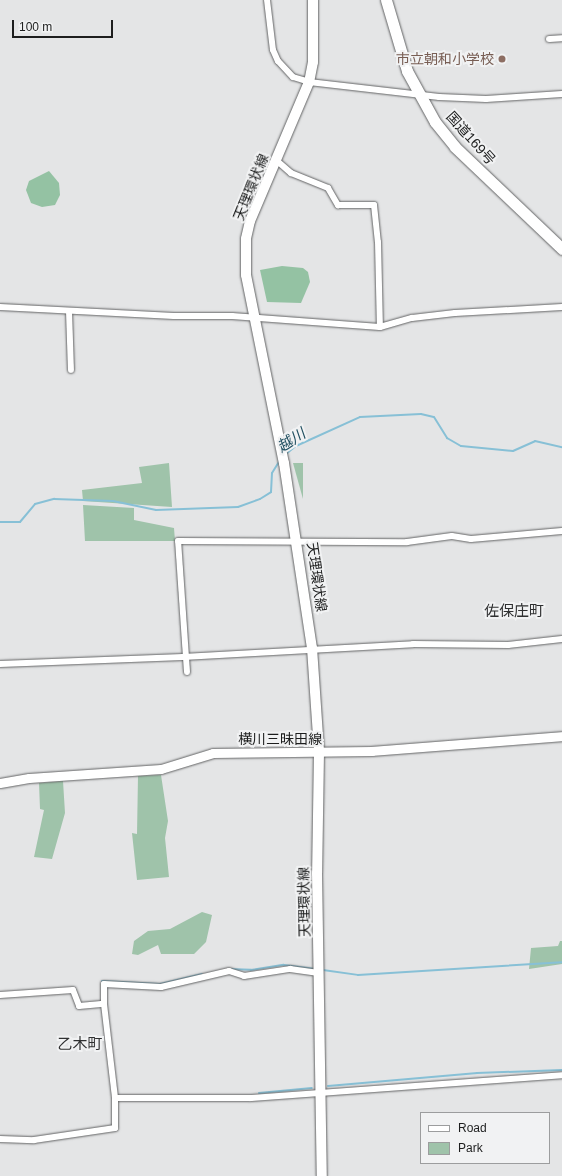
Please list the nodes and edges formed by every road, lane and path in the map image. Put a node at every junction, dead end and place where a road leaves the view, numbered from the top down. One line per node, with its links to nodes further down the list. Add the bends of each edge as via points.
1 (267, 0): 6 (street, via 270,37 278,61 293,77)
2 (313, 0): 6 (main road, 天理環状線, via 313,62)
3 (386, 0): 8 (highway, 国道169号, via 400,52)
4 (562, 38): 5 (street)
5 (548, 39)
6 (309, 82): 8 (street); 9 (main road, 天理環状線)
7 (562, 94): 8 (street, via 486,99)
8 (420, 95): 10 (highway, 国道169号, via 435,122 455,147)
9 (276, 160): 14 (main road, 天理環状線, via 259,196 246,239 246,275); 15 (street, via 291,173 328,188 338,205 374,205 378,242)
10 (562, 249)
11 (0, 307): 13 (street)
12 (562, 307): 15 (street, via 454,312 412,318)
13 (69, 311): 14 (street, via 232,316); 16 (street)
14 (254, 319): 15 (street); 18 (main road, 天理環状線)
15 (380, 327)
16 (72, 370)
17 (562, 531): 18 (street, via 485,538 452,536 407,542)
18 (298, 540): 20 (main road, 天理環状線); 21 (street, via 178,541)
19 (562, 639): 20 (street, via 508,645 413,644)
20 (312, 648): 21 (street); 25 (main road, 天理環状線)
21 (186, 657): 22 (street); 23 (street)
22 (0, 664)
23 (187, 672)
24 (562, 736): 25 (main road, 横川三昧田線, via 372,751)
25 (319, 752): 26 (main road, 横川三昧田線, via 213,753 161,769 29,778); 27 (main road, 天理環状線)
26 (0, 783)
27 (319, 974): 29 (street, via 290,969 244,976 229,971 161,987 104,984); 31 (main road, 天理環状線)
28 (0, 996): 29 (street, via 74,990 79,1006)
29 (104, 1004): 32 (street)
30 (562, 1076): 31 (street)
31 (320, 1092): 32 (street, via 251,1098); 34 (main road, 天理環状線)
32 (115, 1098): 33 (street, via 115,1128 34,1140)
33 (0, 1139)
34 (322, 1176)

